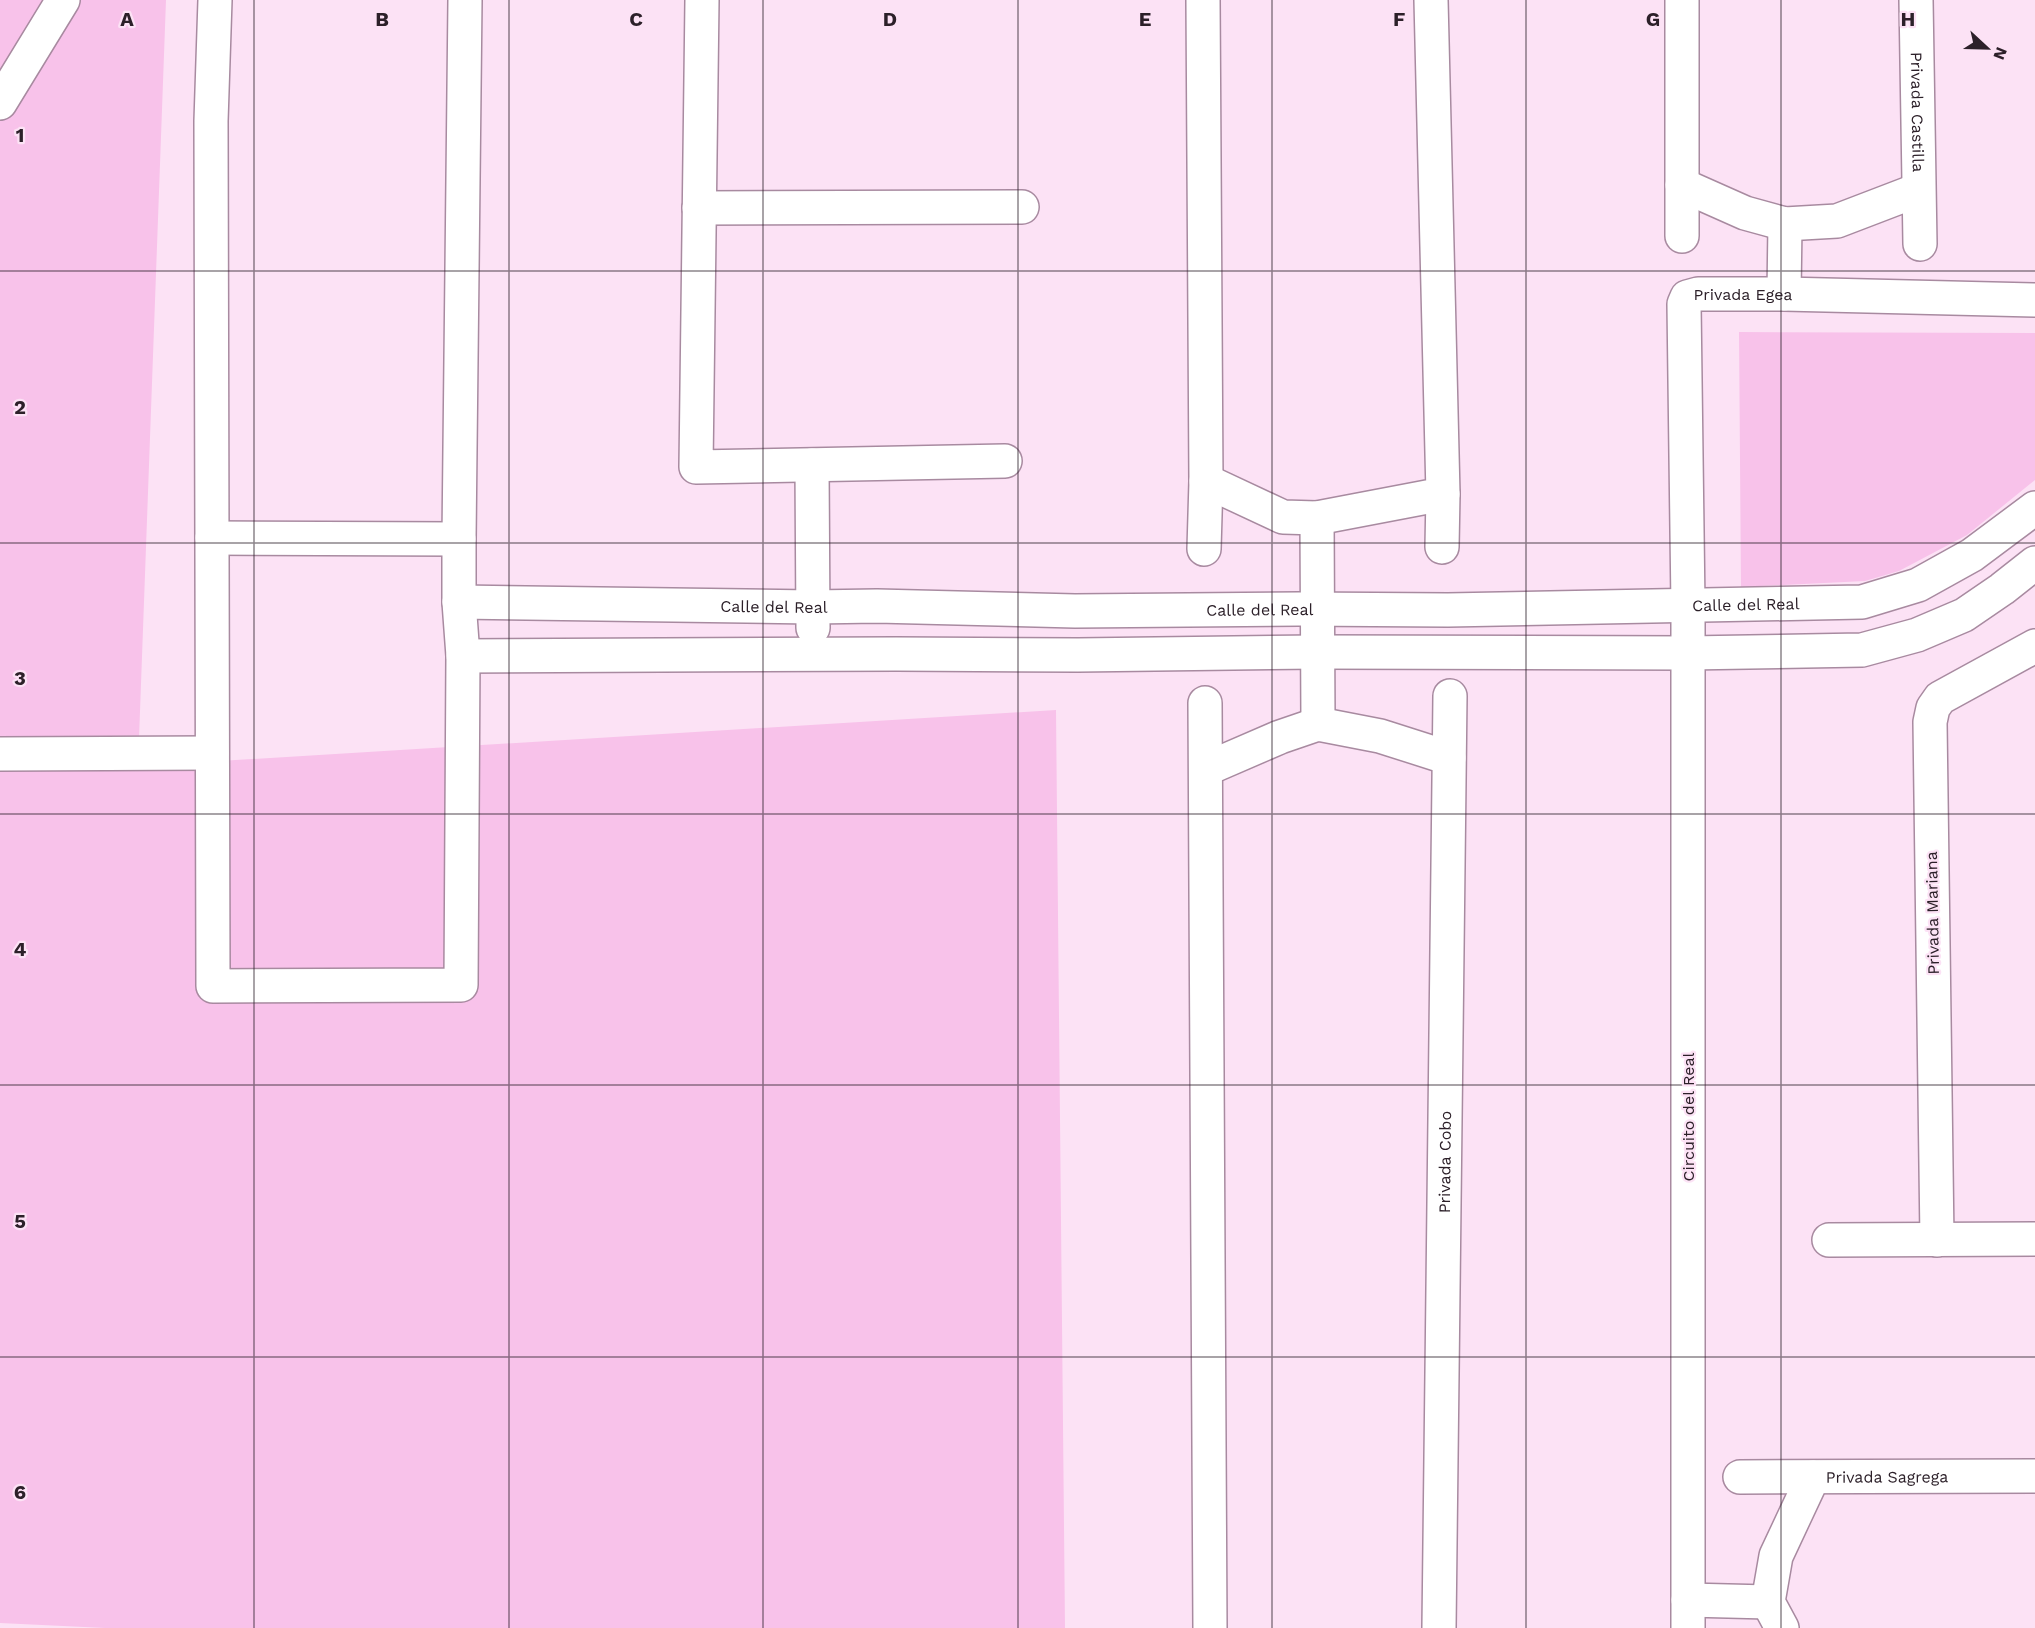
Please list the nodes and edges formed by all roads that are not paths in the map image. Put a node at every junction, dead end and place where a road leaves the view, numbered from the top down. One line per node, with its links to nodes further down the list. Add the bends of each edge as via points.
1 (63, 0): 9 (street)
2 (215, 0): 25 (street, via 211,121)
3 (465, 0): 26 (street)
4 (702, 0): 13 (street)
5 (1203, 0): 21 (street)
6 (1431, 0): 22 (street)
7 (1682, 0): 10 (street)
8 (1916, 0): 11 (street, Privada Castilla)
9 (0, 103)
10 (1682, 185): 14 (street, Privada Castilla, via 1745,213); 15 (street)
11 (1918, 190): 14 (street, Privada Castilla, via 1837,221); 16 (street, Privada Castilla)
12 (1023, 207): 13 (street)
13 (699, 208): 20 (street, via 696,467)
14 (1785, 224): 17 (street)
15 (1682, 236)
16 (1920, 244)
17 (1784, 294): 18 (street, Privada Egea); 31 (street, Privada Egea, via 1698,294 1687,297 1684,304)
18 (2035, 300)
19 (1005, 461): 20 (street)
20 (812, 465): 32 (street)
21 (1206, 481): 24 (street, via 1282,517); 28 (street)
22 (1443, 494): 24 (street); 27 (street)
23 (2035, 508): 31 (street, Calle del Real, via 1972,555 1918,585 1862,602)
24 (1317, 518): 33 (street)
25 (212, 538): 26 (street); 44 (street)
26 (459, 539): 30 (street)
27 (1442, 547)
28 (1204, 549)
29 (2035, 563): 37 (street, via 1964,615 1917,635 1862,650)
30 (459, 602): 32 (street, Calle del Real); 39 (street)
31 (1688, 606): 33 (street, Calle del Real); 37 (street, Circuito del Real)
32 (813, 607): 34 (street, Calle del Real); 40 (street)
33 (1316, 610): 34 (street, Calle del Real); 36 (street)
34 (1075, 611): 38 (street)
35 (2035, 646): 50 (street, Privada Mariana, via 1940,698 1930,722)
36 (1317, 652): 37 (street); 38 (street); 43 (street)
37 (1688, 653): 54 (street, Circuito del Real)
38 (1078, 655): 40 (street)
39 (463, 656): 40 (street); 44 (street, via 461,985 213,986)
40 (814, 656)
41 (1450, 696): 46 (street, Privada Cobo)
42 (1205, 703): 47 (street)
43 (1318, 724): 46 (street, via 1380,736); 47 (street)
44 (212, 753): 45 (street)
45 (0, 754)
46 (1449, 758): 57 (street, Privada Cobo)
47 (1206, 769): 56 (street)
48 (2035, 1239): 50 (street)
49 (1829, 1240): 50 (street)
50 (1937, 1240)
51 (2035, 1476): 53 (street, Privada Sagrega)
52 (1740, 1477): 53 (street, Privada Sagrega)
53 (1813, 1477): 55 (street, via 1776,1556)
54 (1688, 1614): 55 (street)
55 (1775, 1615)
56 (1210, 1628)
57 (1439, 1628)

